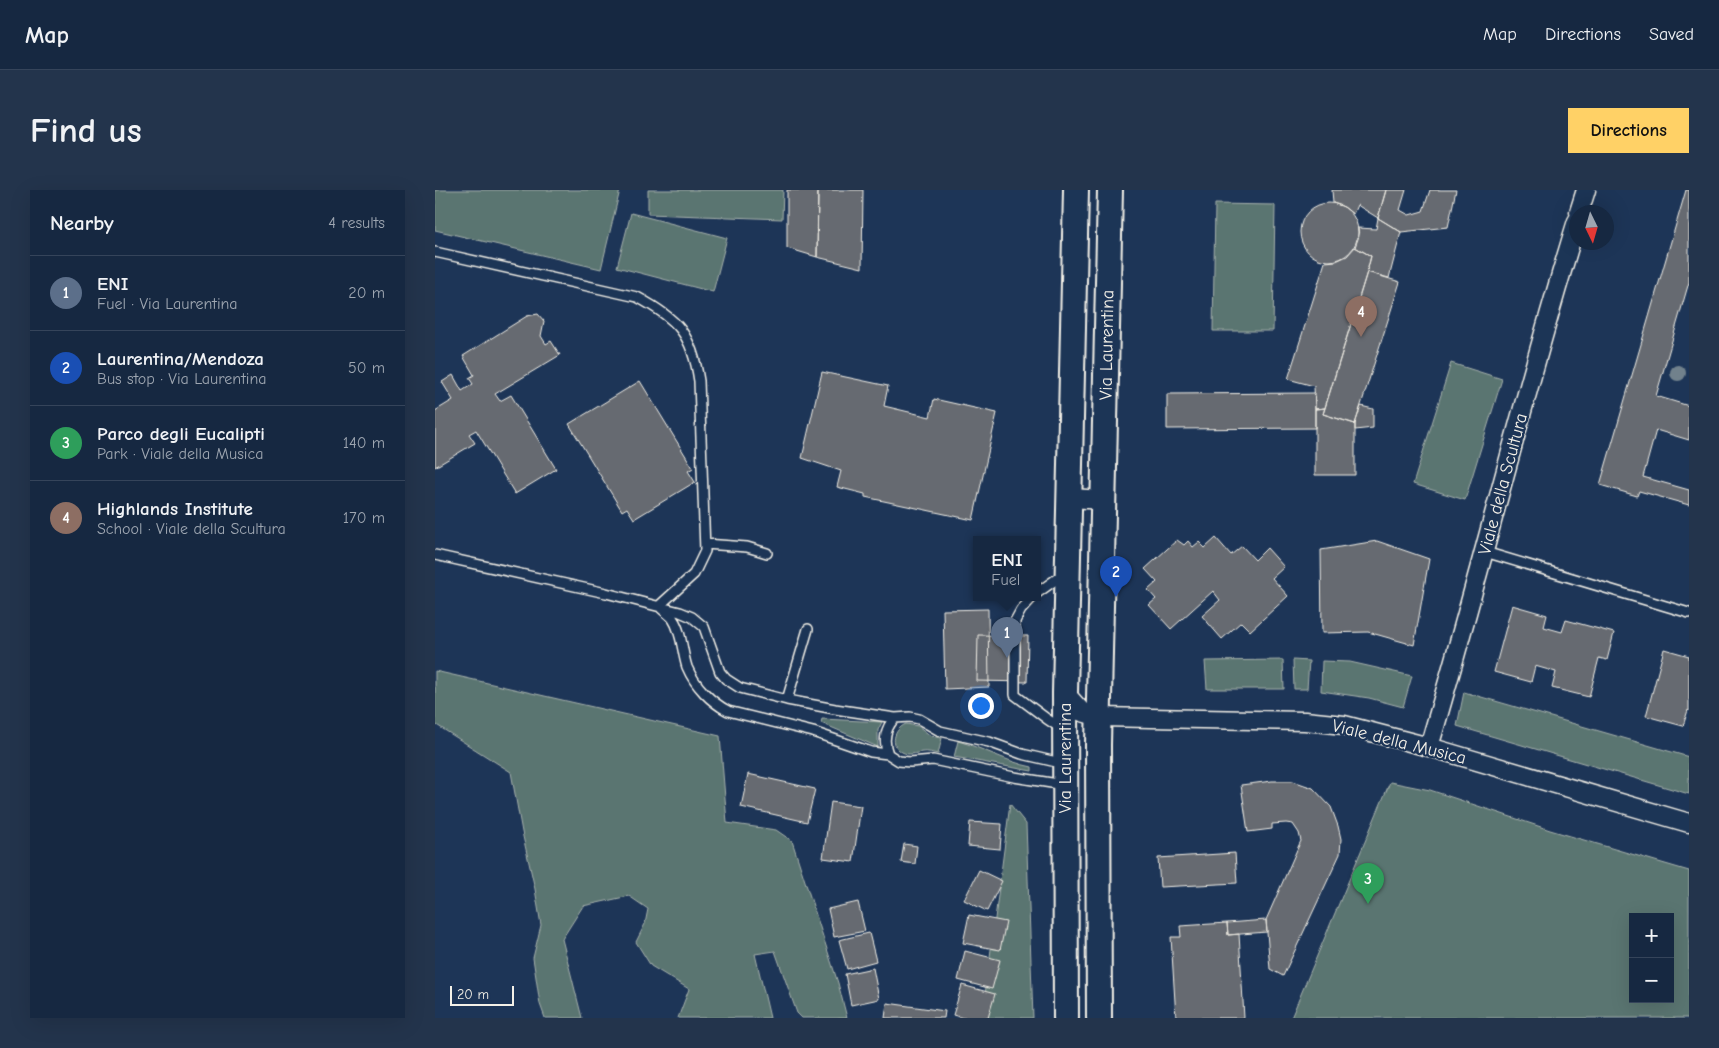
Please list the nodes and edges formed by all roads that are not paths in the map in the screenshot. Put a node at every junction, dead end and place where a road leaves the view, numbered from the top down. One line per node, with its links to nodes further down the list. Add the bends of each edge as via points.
1 (1076, 190): 7 (main road, Via Laurentina)
2 (1110, 190): 8 (main road, Via Laurentina)
3 (1586, 190): 4 (street)
4 (1581, 205)
5 (1569, 247): 10 (street, Viale della Scultura)
6 (435, 252): 9 (lane, via 637,297 659,308 678,324 696,360 699,381)
7 (1070, 498): 8 (street); 13 (main road, Via Laurentina)
8 (1104, 500): 21 (main road, Via Laurentina)
9 (705, 544): 11 (lane, via 747,547); 16 (lane, via 694,574)
10 (1485, 552): 17 (lane); 24 (street, Viale della Scultura)
11 (767, 553)
12 (435, 555): 16 (lane)
13 (1068, 572): 14 (lane); 19 (main road, Via Laurentina)
14 (1041, 590)
15 (1029, 601): 23 (lane, via 1015,621 1015,695)
16 (659, 606): 20 (lane, via 692,617 704,627 720,672 733,684); 25 (lane, via 673,619 692,678 717,705 742,716)
17 (1689, 613)
18 (808, 628): 20 (lane)
19 (1065, 693): 21 (street, via 1083,712); 23 (main road, Via Laurentina)
20 (787, 700): 22 (lane)
21 (1100, 717): 24 (street, Viale della Musica, via 1305,721 1344,725); 29 (main road, Via Laurentina)
22 (895, 718): 25 (lane, via 887,730 885,744); 26 (lane, via 919,719 940,731 989,742 1029,756)
23 (1065, 730): 26 (main road, Via Laurentina)
24 (1429, 747): 27 (street, Viale della Musica)
25 (888, 754): 26 (lane, via 905,762 933,760 1014,777)
26 (1065, 774): 28 (main road, Via Laurentina)
27 (1689, 823)
28 (1066, 1018)
29 (1099, 1018)

